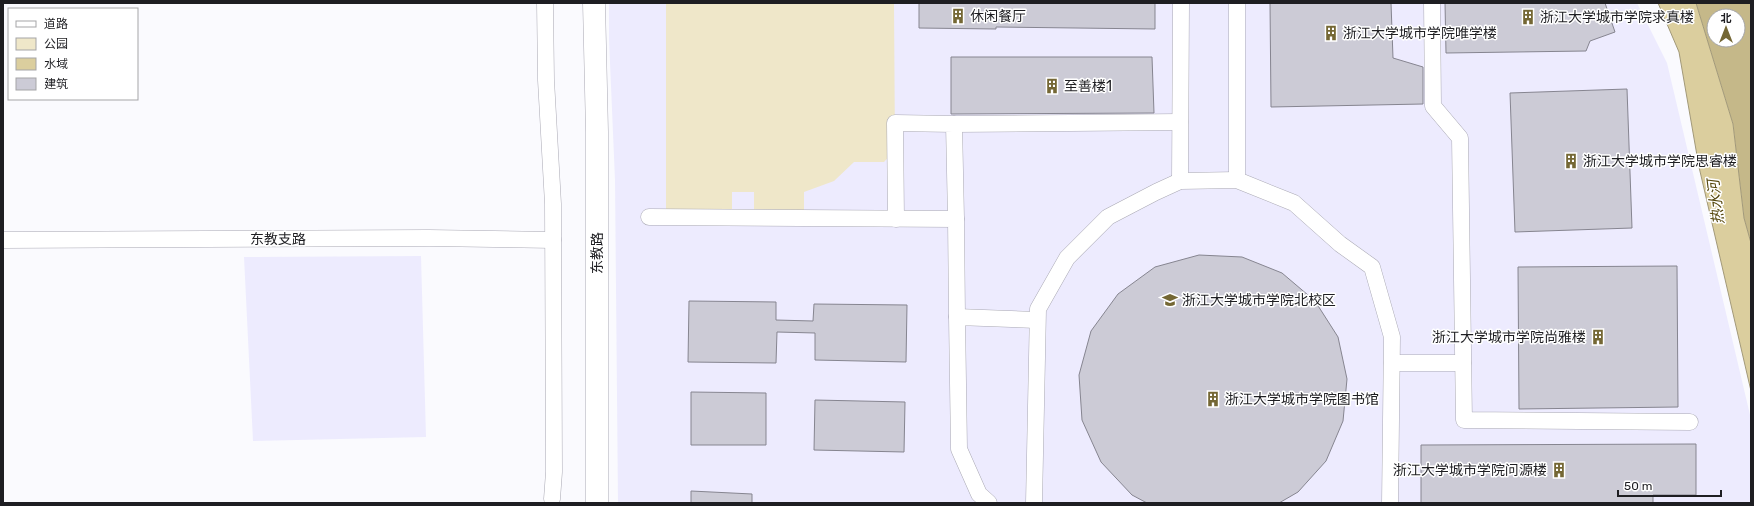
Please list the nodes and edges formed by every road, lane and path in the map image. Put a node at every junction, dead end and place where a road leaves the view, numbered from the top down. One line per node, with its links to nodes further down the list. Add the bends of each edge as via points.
1 (545, 3): 15 (street)
2 (583, 3): 22 (street, 东教路)
3 (594, 3): 23 (street, 东教路)
4 (1181, 3): 7 (street)
5 (1237, 3): 9 (street)
6 (1432, 3): 19 (street, via 1433,106 1460,138)
7 (1180, 122): 8 (street); 10 (street)
8 (954, 124): 12 (street, via 895,123); 13 (street)
9 (1237, 180): 10 (street); 18 (street, via 1294,203 1340,244 1372,268 1392,337)
10 (1180, 181): 17 (street, via 1108,217 1075,248 1038,309)
11 (649, 217): 12 (street)
12 (896, 219): 13 (street)
13 (956, 219): 16 (street)
14 (3, 240): 15 (street, 东教支路)
15 (553, 240): 21 (street)
16 (957, 318): 17 (street); 24 (street, via 959,450 979,494)
17 (1037, 320): 25 (street)
18 (1392, 363): 19 (street); 26 (street)
19 (1463, 363): 20 (street, via 1464,420)
20 (1690, 422)
21 (552, 500)
22 (587, 503)
23 (598, 503)
24 (989, 503)
25 (1034, 503)
26 (1390, 503)

